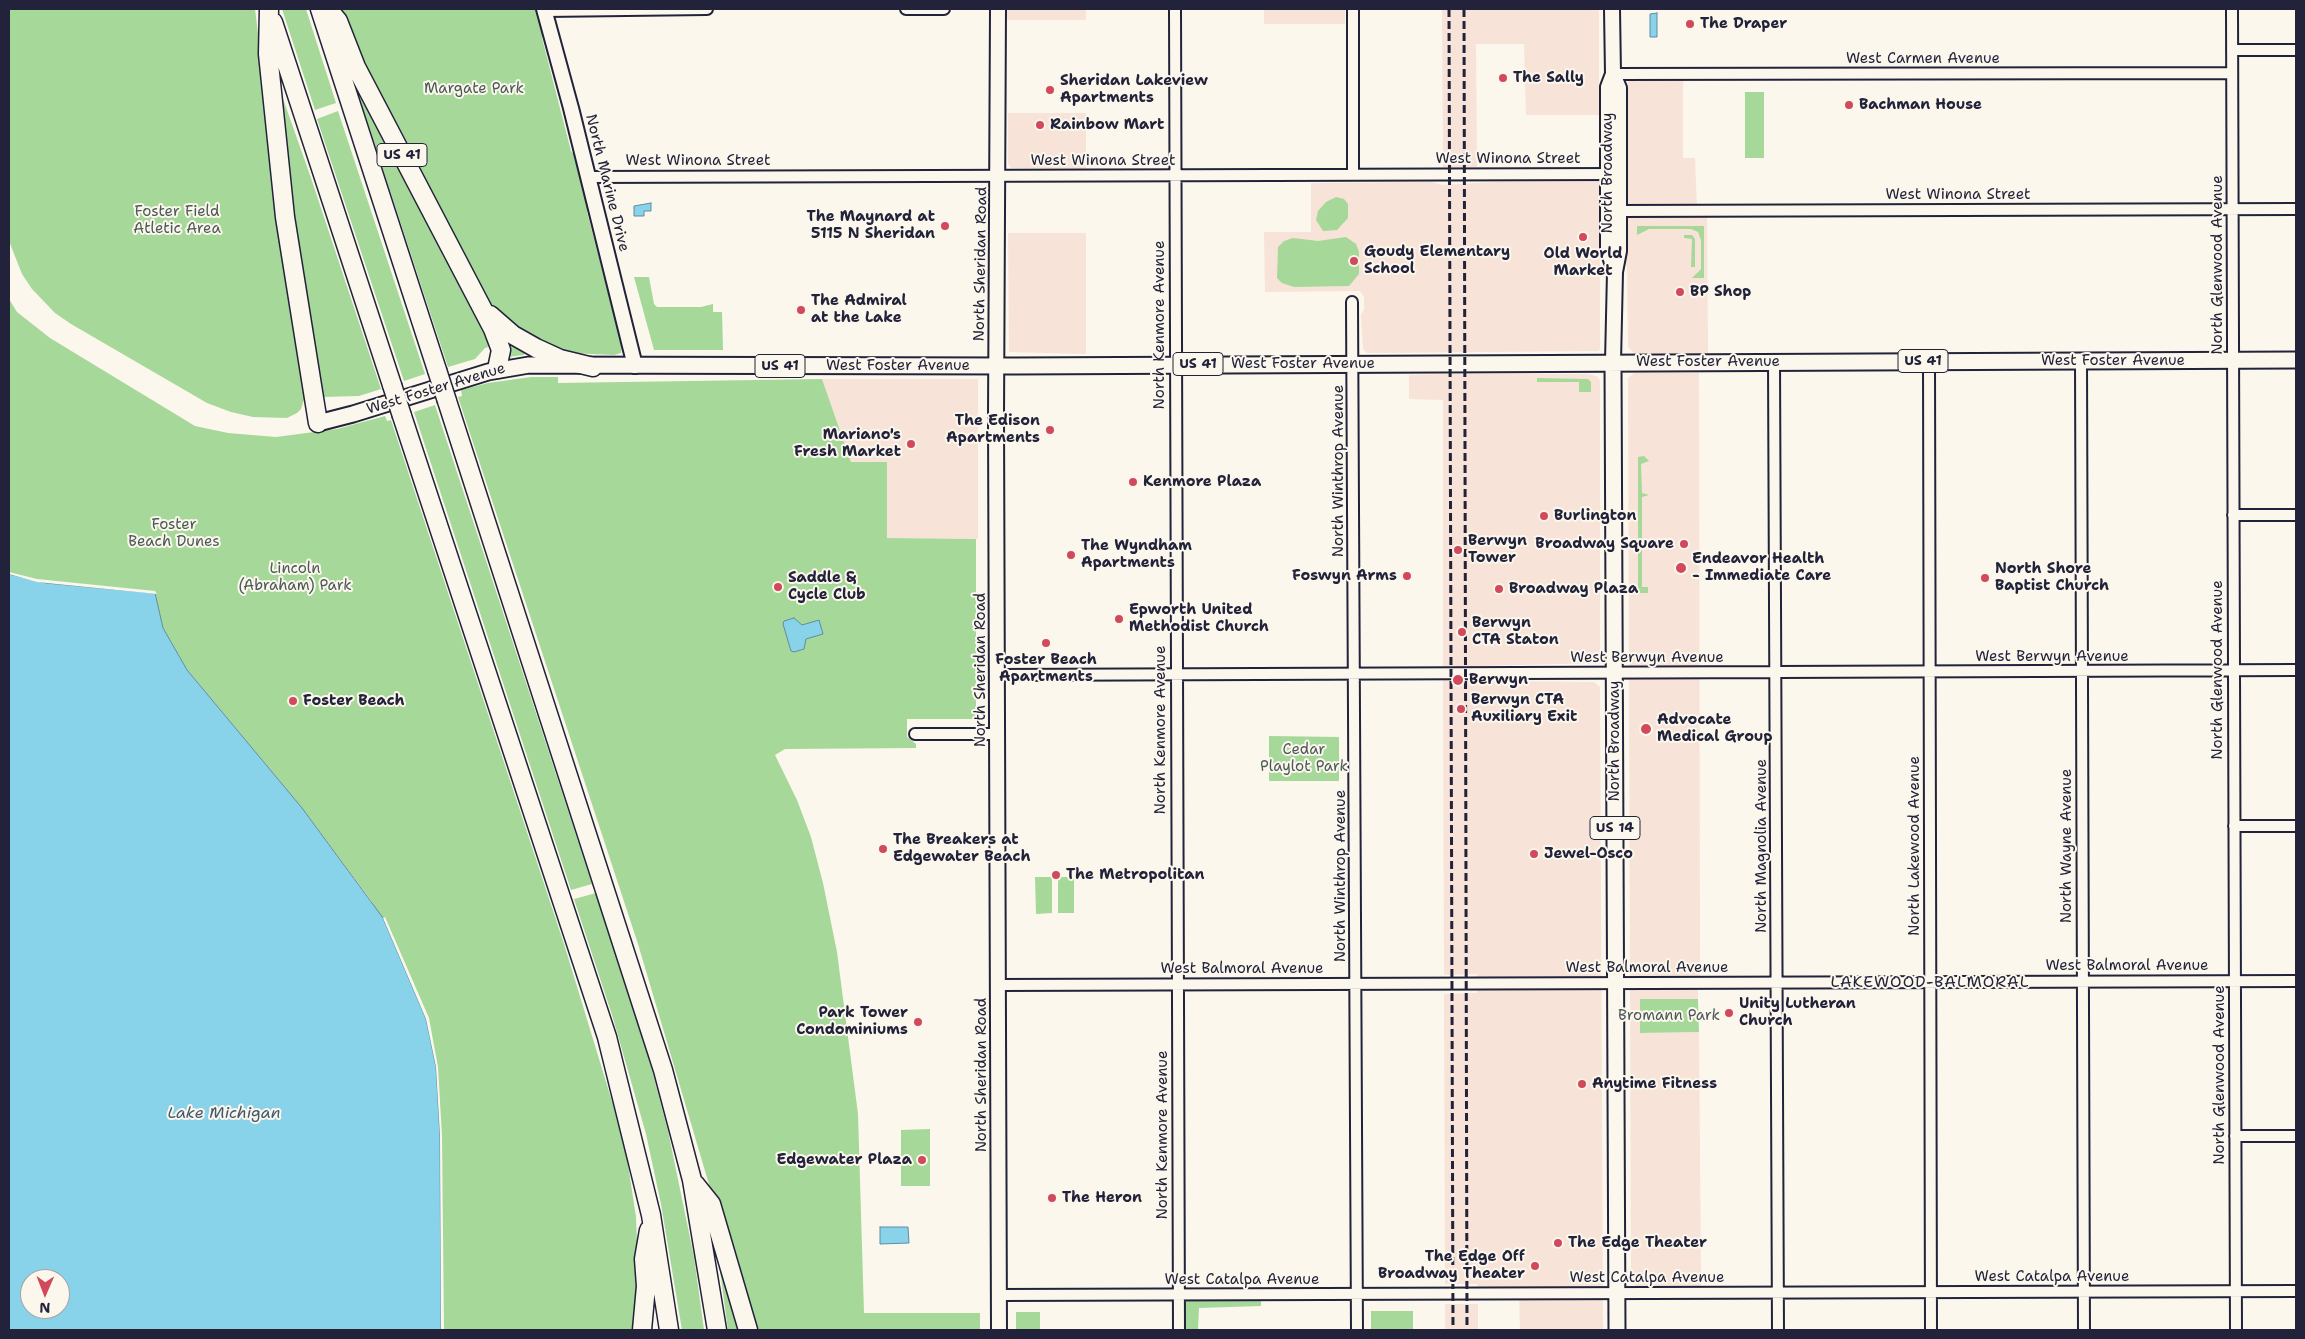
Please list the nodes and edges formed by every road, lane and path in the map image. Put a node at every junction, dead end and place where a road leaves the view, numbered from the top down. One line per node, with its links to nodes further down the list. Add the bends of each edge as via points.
1 (269, 9): 41 (highway, US 41, via 268,54 284,208); 69 (highway, bridge, via 607,1038)
2 (320, 9): 68 (highway, bridge, via 631,964)
3 (328, 9): 27 (highway, US 41, via 338,20 356,67)
4 (707, 9): 13 (street)
5 (906, 9): 6 (street)
6 (944, 9)
7 (993, 9): 8 (street)
8 (998, 9): 21 (main road, North Sheridan Road)
9 (1175, 9): 19 (street, North Kenmore Avenue)
10 (1353, 9): 20 (street)
11 (1612, 9): 16 (main road, North Broadway)
12 (2232, 9): 14 (street, North Glenwood Avenue)
13 (544, 10): 22 (main road, North Marine Drive)
14 (2232, 50): 15 (street); 17 (street, North Glenwood Avenue)
15 (2296, 50)
16 (1613, 74): 17 (street, West Carmen Avenue); 18 (main road, North Broadway, via 1618,88)
17 (2232, 74): 23 (street, North Glenwood Avenue)
18 (1613, 174): 20 (street, West Winona Street); 25 (main road, North Broadway); 26 (main road, North Broadway, via 1608,250)
19 (1174, 175): 20 (street, West Winona Street); 21 (street, West Winona Street); 36 (street, North Kenmore Avenue)
20 (1353, 175)
21 (998, 176): 22 (street, West Winona Street); 39 (main road, North Sheridan Road)
22 (587, 177): 38 (main road, North Marine Drive)
23 (2233, 209): 24 (street, West Winona Street); 25 (street, West Winona Street); 29 (street, North Glenwood Avenue)
24 (2296, 209)
25 (1619, 211): 26 (main road, North Broadway, via 1619,251)
26 (1615, 272): 33 (main road, North Broadway)
27 (479, 301): 37 (highway, US 41, via 500,324 530,345 560,359); 40 (highway, via 500,346)
28 (1352, 302): 35 (street, North Winthrop Avenue)
29 (2233, 360): 30 (main road, West Foster Avenue / US 41); 32 (main road, West Foster Avenue / US 41); 42 (street, North Glenwood Avenue)
30 (2296, 360)
31 (1929, 361): 32 (main road, West Foster Avenue / US 41); 34 (main road, West Foster Avenue / US 41); 48 (street, North Lakewood Avenue)
32 (2080, 361): 46 (street, North Wayne Avenue)
33 (1614, 362): 34 (main road, West Foster Avenue / US 41); 35 (main road, West Foster Avenue / US 41); 49 (main road, North Broadway / US 14)
34 (1774, 362): 47 (street, North Magnolia Avenue)
35 (1354, 363): 36 (main road, West Foster Avenue / US 41); 51 (street, North Winthrop Avenue)
36 (1175, 364): 39 (main road, West Foster Avenue / US 41); 50 (street, North Kenmore Avenue)
37 (593, 366): 38 (main road, West Foster Avenue / US 41); 40 (main road, West Foster Avenue / US 41, via 536,365)
38 (635, 366): 39 (main road, West Foster Avenue / US 41)
39 (996, 366): 52 (main road, North Sheridan Road)
40 (498, 369): 41 (main road, West Foster Avenue / US 41)
41 (318, 423)
42 (2233, 515): 43 (street); 44 (street, North Glenwood Avenue)
43 (2296, 515)
44 (2233, 670): 45 (street, West Berwyn Avenue); 46 (street, West Berwyn Avenue); 55 (street, North Glenwood Avenue)
45 (2296, 670)
46 (2082, 671): 48 (street, West Berwyn Avenue); 60 (street, North Wayne Avenue)
47 (1776, 672): 48 (street, West Berwyn Avenue); 49 (street, West Berwyn Avenue); 62 (street, North Magnolia Avenue)
48 (1930, 672): 59 (street, North Lakewood Avenue)
49 (1614, 673): 51 (street, West Berwyn Avenue); 61 (main road, North Broadway / US 14)
50 (1176, 674): 51 (street, West Berwyn Avenue); 52 (street, West Berwyn Avenue); 63 (street, North Kenmore Avenue)
51 (1355, 674): 64 (street, North Winthrop Avenue)
52 (998, 675): 54 (main road, North Sheridan Road)
53 (915, 734): 54 (street)
54 (998, 734): 65 (main road, North Sheridan Road)
55 (2234, 826): 56 (street); 57 (street, North Glenwood Avenue)
56 (2296, 826)
57 (2234, 981): 58 (street, West Balmoral Avenue); 60 (street, West Balmoral Avenue); 66 (street, North Glenwood Avenue)
58 (2296, 981)
59 (1930, 982): 60 (street, West Balmoral Avenue); 62 (street, West Balmoral Avenue); 72 (street, North Lakewood Avenue)
60 (2083, 982): 73 (street, North Wayne Avenue)
61 (1616, 983): 62 (street, West Balmoral Avenue); 64 (street, West Balmoral Avenue); 74 (main road, North Broadway / US 14)
62 (1778, 983): 75 (street, North Magnolia Avenue)
63 (1178, 984): 64 (street, West Balmoral Avenue); 65 (street, West Balmoral Avenue); 77 (street, North Kenmore Avenue)
64 (1356, 984): 78 (street, North Winthrop Avenue)
65 (998, 985): 76 (main road, North Sheridan Road)
66 (2235, 1136): 67 (street); 70 (street, North Glenwood Avenue)
67 (2296, 1136)
68 (692, 1180): 79 (highway); 82 (highway, via 711,1204)
69 (651, 1215): 80 (highway, via 644,1259 646,1286); 81 (highway)
70 (2236, 1291): 71 (street, West Catalpa Avenue); 73 (street, West Catalpa Avenue); 90 (street, North Glenwood Avenue)
71 (2296, 1291)
72 (1931, 1292): 73 (street, West Catalpa Avenue); 75 (street, West Catalpa Avenue); 88 (street, North Lakewood Avenue)
73 (2084, 1292): 89 (street, North Wayne Avenue)
74 (1617, 1293): 75 (street, West Catalpa Avenue); 78 (street, West Catalpa Avenue); 86 (main road, North Broadway / US 14)
75 (1778, 1293): 87 (street, North Magnolia Avenue)
76 (999, 1295): 77 (street, West Catalpa Avenue); 83 (main road, North Sheridan Road)
77 (1179, 1295): 78 (street, West Catalpa Avenue); 84 (street, North Kenmore Avenue)
78 (1357, 1295): 85 (street, North Winthrop Avenue)
79 (716, 1327)
80 (642, 1330)
81 (669, 1330)
82 (748, 1330)
83 (999, 1330)
84 (1179, 1330)
85 (1357, 1330)
86 (1617, 1330)
87 (1778, 1330)
88 (1931, 1330)
89 (2084, 1330)
90 (2236, 1330)

